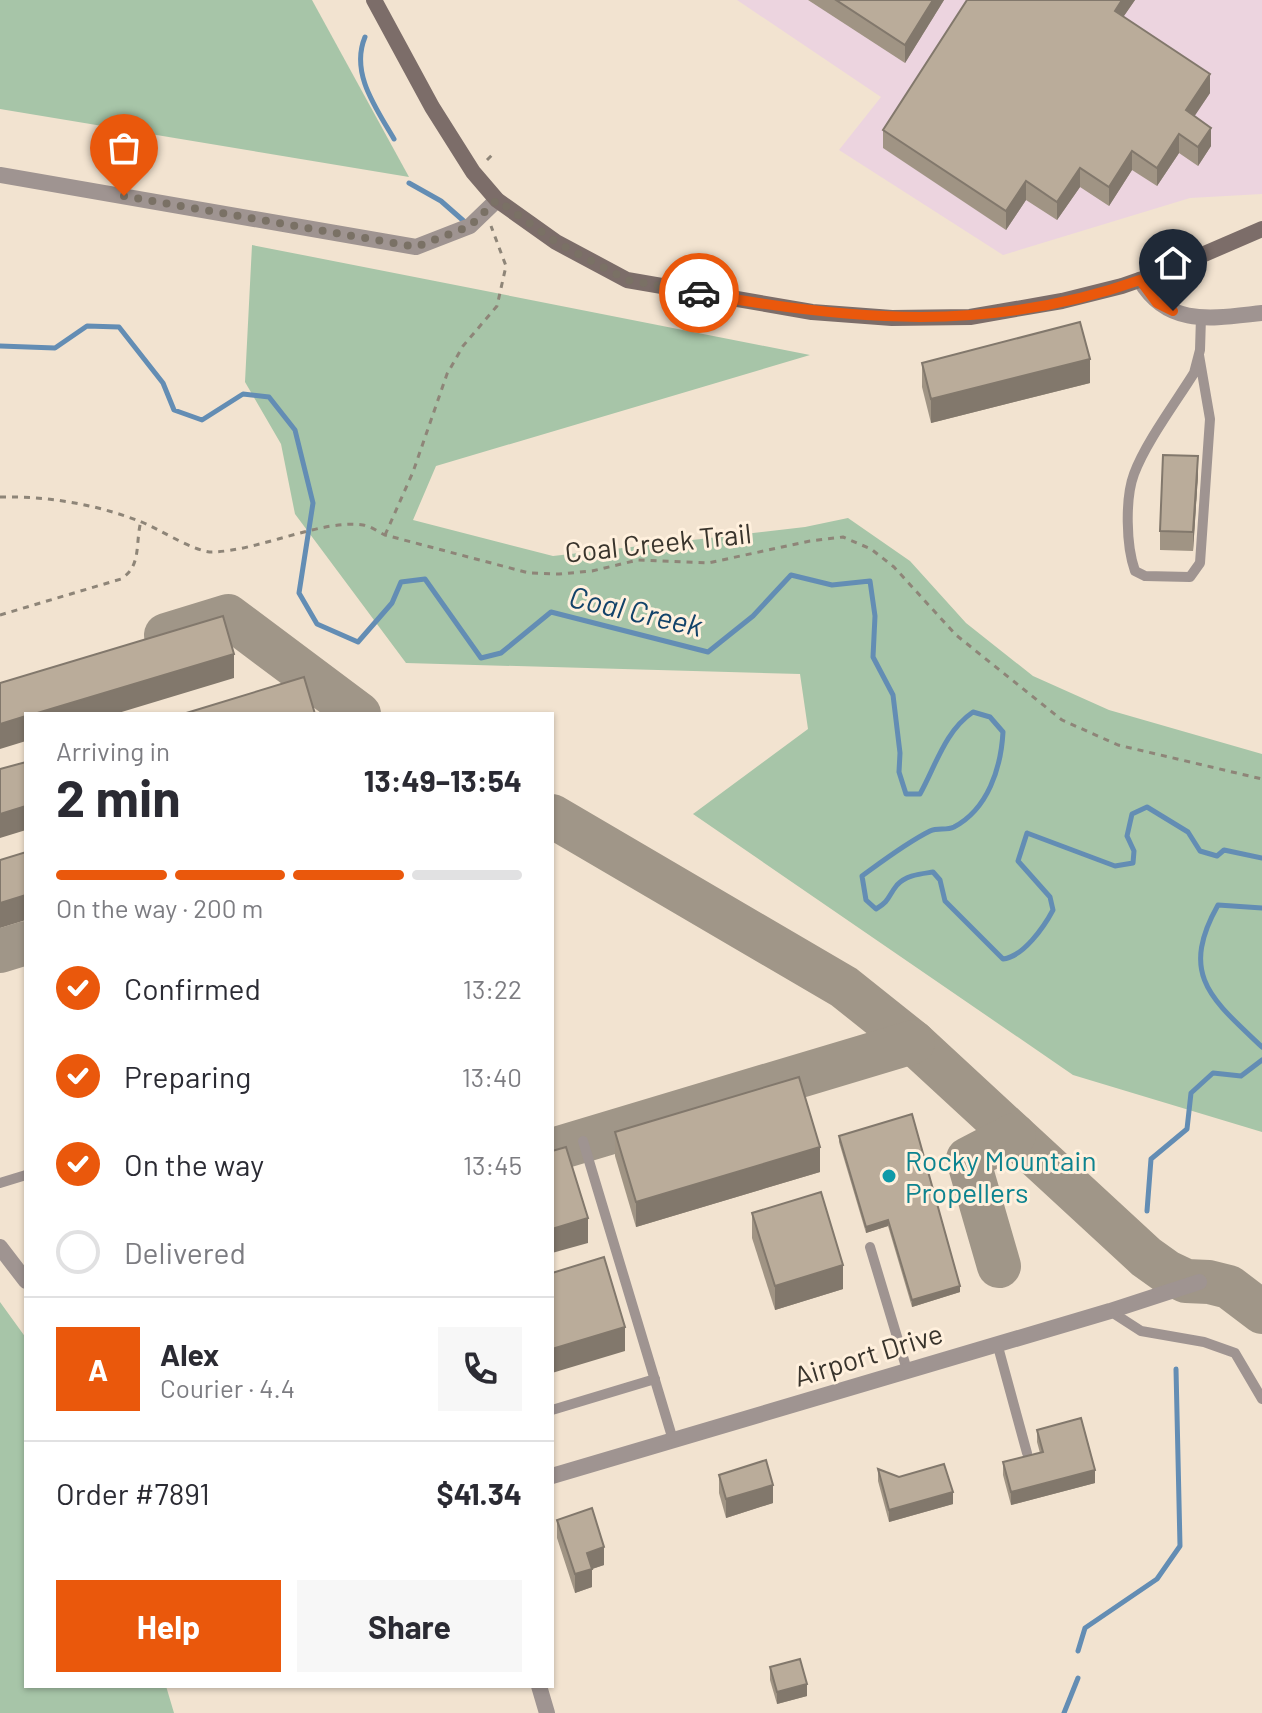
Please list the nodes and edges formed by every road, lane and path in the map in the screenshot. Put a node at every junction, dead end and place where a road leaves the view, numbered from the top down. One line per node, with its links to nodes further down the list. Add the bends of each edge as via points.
1 (374, 0): 5 (main road, via 432,107)
2 (495, 152): 3 (path)
3 (487, 160)
4 (0, 175): 5 (street, via 416,247 470,226)
5 (497, 200): 8 (main road, via 556,242 627,280 812,312 970,317)
6 (491, 226): 14 (path, via 506,266 497,306 447,374)
7 (1262, 229): 8 (main road)
8 (1140, 280): 10 (street, via 1157,303)
9 (1262, 313): 10 (street)
10 (1201, 317): 11 (lane)
11 (1199, 355): 11 (lane, via 1194,373 1134,475 1129,554 1135,571 1145,576 1190,577 1200,563 1210,419)
12 (0, 497): 13 (path, Coal Creek Trail, via 68,501)
13 (141, 521): 14 (path, Coal Creek Trail, via 208,552 345,525 366,525); 15 (path, via 131,573)
14 (385, 535): 16 (path, Coal Creek Trail, via 529,573 592,571 638,560 708,563 843,537 894,567 956,635 1062,720 1118,745)
15 (0, 615)
16 (1262, 779)
17 (583, 1141): 22 (lane)
18 (24, 1176): 19 (lane)
19 (0, 1183)
20 (0, 1247): 24 (street)
21 (870, 1247): 28 (lane)
22 (621, 1268): 23 (lane); 29 (lane)
23 (608, 1272)
24 (24, 1278)
25 (1199, 1282): 26 (street, Airport Drive)
26 (1110, 1311): 27 (street, Airport Drive); 30 (lane, via 1141,1331 1223,1346 1243,1363)
27 (997, 1343): 28 (street, Airport Drive); 33 (lane)
28 (907, 1370): 32 (street, Airport Drive)
29 (655, 1379): 31 (lane); 32 (lane)
30 (1262, 1399)
31 (554, 1409)
32 (673, 1440): 34 (street, Airport Drive)
33 (1027, 1453)
34 (554, 1475)
35 (540, 1688): 36 (street)
36 (547, 1713)

